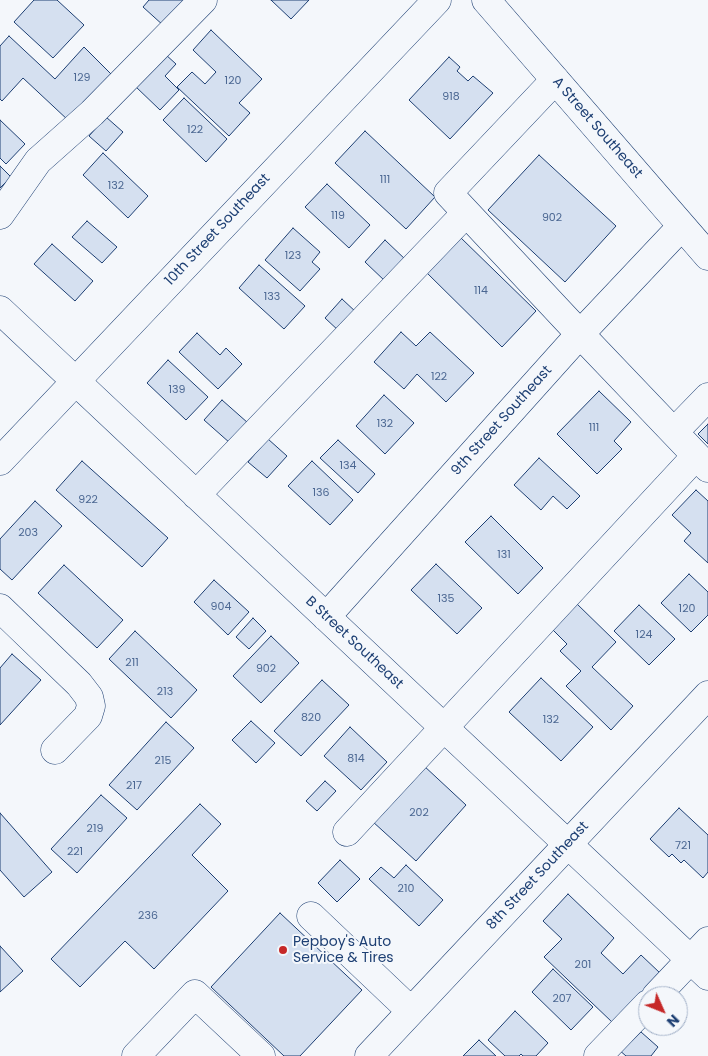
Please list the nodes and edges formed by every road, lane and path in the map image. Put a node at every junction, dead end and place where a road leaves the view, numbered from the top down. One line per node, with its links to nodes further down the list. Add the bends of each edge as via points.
1 (203, 0): 6 (street, via 92,113 38,161)
2 (437, 0): 10 (street, 10th Street Southeast)
3 (486, 0): 4 (street, A Street Southeast)
4 (555, 80): 5 (street, via 448,193); 7 (street, A Street Southeast)
5 (466, 213): 9 (street); 15 (street)
6 (0, 215)
7 (698, 238): 9 (street, 9th Street Southeast)
8 (0, 310): 10 (street, B Street Southeast)
9 (580, 334): 12 (street); 17 (street, 9th Street Southeast)
10 (75, 381): 13 (street, 10th Street Southeast); 15 (street, B Street Southeast)
11 (708, 398): 12 (street)
12 (674, 432): 14 (street)
13 (0, 461)
14 (702, 462): 19 (street)
15 (196, 495): 17 (street, B Street Southeast)
16 (0, 608): 20 (street, via 89,697 88,716)
17 (326, 617): 19 (street, B Street Southeast)
18 (708, 695): 22 (street, 8th Street Southeast)
19 (444, 728): 21 (street); 22 (street, B Street Southeast)
20 (55, 750)
21 (347, 832)
22 (567, 845): 24 (street, B Street Southeast); 26 (street, 8th Street Southeast)
23 (311, 916): 26 (street)
24 (702, 959): 25 (street)
25 (668, 986)
26 (411, 1011): 30 (street, 8th Street Southeast)
27 (638, 1014): 31 (street)
28 (136, 1056): 29 (street, via 195,994)
29 (261, 1056)
30 (369, 1056)
31 (598, 1056)

